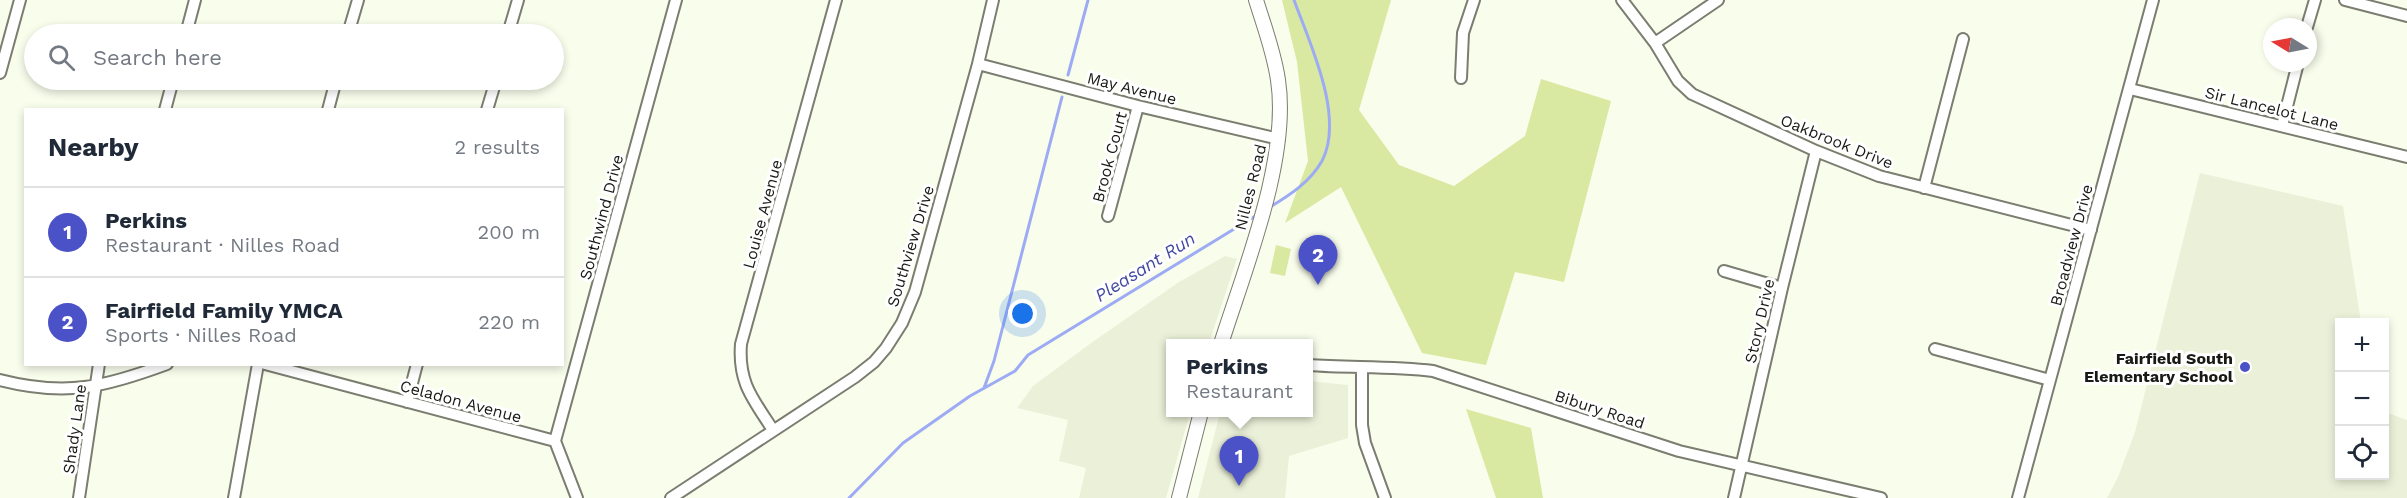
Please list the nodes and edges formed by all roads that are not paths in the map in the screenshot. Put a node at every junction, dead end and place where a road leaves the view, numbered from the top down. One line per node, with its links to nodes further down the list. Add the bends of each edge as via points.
1 (20, 0): 24 (street)
2 (195, 0): 17 (street)
3 (358, 0): 18 (street)
4 (518, 0): 19 (street)
5 (676, 0): 58 (street, Southwind Drive)
6 (836, 0): 57 (street, Louise Avenue, via 741,344 745,385)
7 (993, 0): 22 (street, Southview Drive)
8 (1256, 0): 35 (street, Nilles Road, via 1279,80)
9 (1474, 0): 25 (street, via 1463,33)
10 (1622, 0): 21 (street, Oakbrook Drive)
11 (1718, 0): 21 (street)
12 (2153, 0): 26 (street, Broadview Drive)
13 (2314, 0): 16 (street)
14 (2345, 0): 15 (street)
15 (2407, 16)
16 (2309, 18)
17 (189, 24)
18 (351, 24)
19 (511, 24)
20 (1963, 39): 38 (street)
21 (1655, 43): 36 (street, Oakbrook Drive, via 1678,81 1692,94)
22 (978, 64): 30 (street, May Avenue); 57 (street, Southview Drive, via 915,292 902,323 874,362)
23 (2296, 72): 34 (street)
24 (0, 73)
25 (1461, 78)
26 (2130, 89): 34 (street, Sir Lancelot Lane); 40 (street, Broadview Drive)
27 (170, 90): 31 (street)
28 (333, 90): 32 (street)
29 (493, 90): 33 (street)
30 (1138, 106): 35 (street, May Avenue); 39 (street, Brook Court)
31 (166, 108)
32 (329, 108)
33 (489, 108)
34 (2282, 126): 37 (street, Sir Lancelot Lane)
35 (1279, 139): 43 (street, Nilles Road, via 1273,172)
36 (1816, 151): 38 (street, Oakbrook Drive, via 1879,176); 42 (street, Story Drive)
37 (2407, 157)
38 (1923, 188): 40 (street, Oakbrook Drive)
39 (1108, 216)
40 (2091, 230): 53 (street, Broadview Drive)
41 (1724, 271): 42 (street)
42 (1782, 288): 59 (street, Story Drive)
43 (1223, 339)
44 (1935, 349): 53 (street)
45 (1313, 365): 51 (street, Bibury Road)
46 (99, 366): 54 (street, Shady Lane)
47 (162, 366): 54 (street, via 120,382)
48 (258, 366): 61 (street)
49 (272, 366): 55 (street, Celadon Avenue)
50 (416, 366): 55 (street)
51 (1362, 369): 59 (street, Bibury Road, via 1433,371 1678,451); 65 (street, via 1365,443)
52 (0, 380): 54 (street, via 68,390)
53 (2050, 380): 68 (street, Broadview Drive)
54 (95, 386): 60 (street, Shady Lane)
55 (407, 402): 58 (street, Celadon Avenue)
56 (1200, 417): 64 (street)
57 (773, 430): 63 (street, Southview Drive)
58 (555, 441): 62 (street)
59 (1742, 466): 66 (street, Story Drive); 67 (street, Bibury Road)
60 (79, 498)
61 (234, 498)
62 (578, 498)
63 (671, 498)
64 (1179, 498)
65 (1385, 498)
66 (1734, 498)
67 (1881, 498)
68 (2018, 498)

